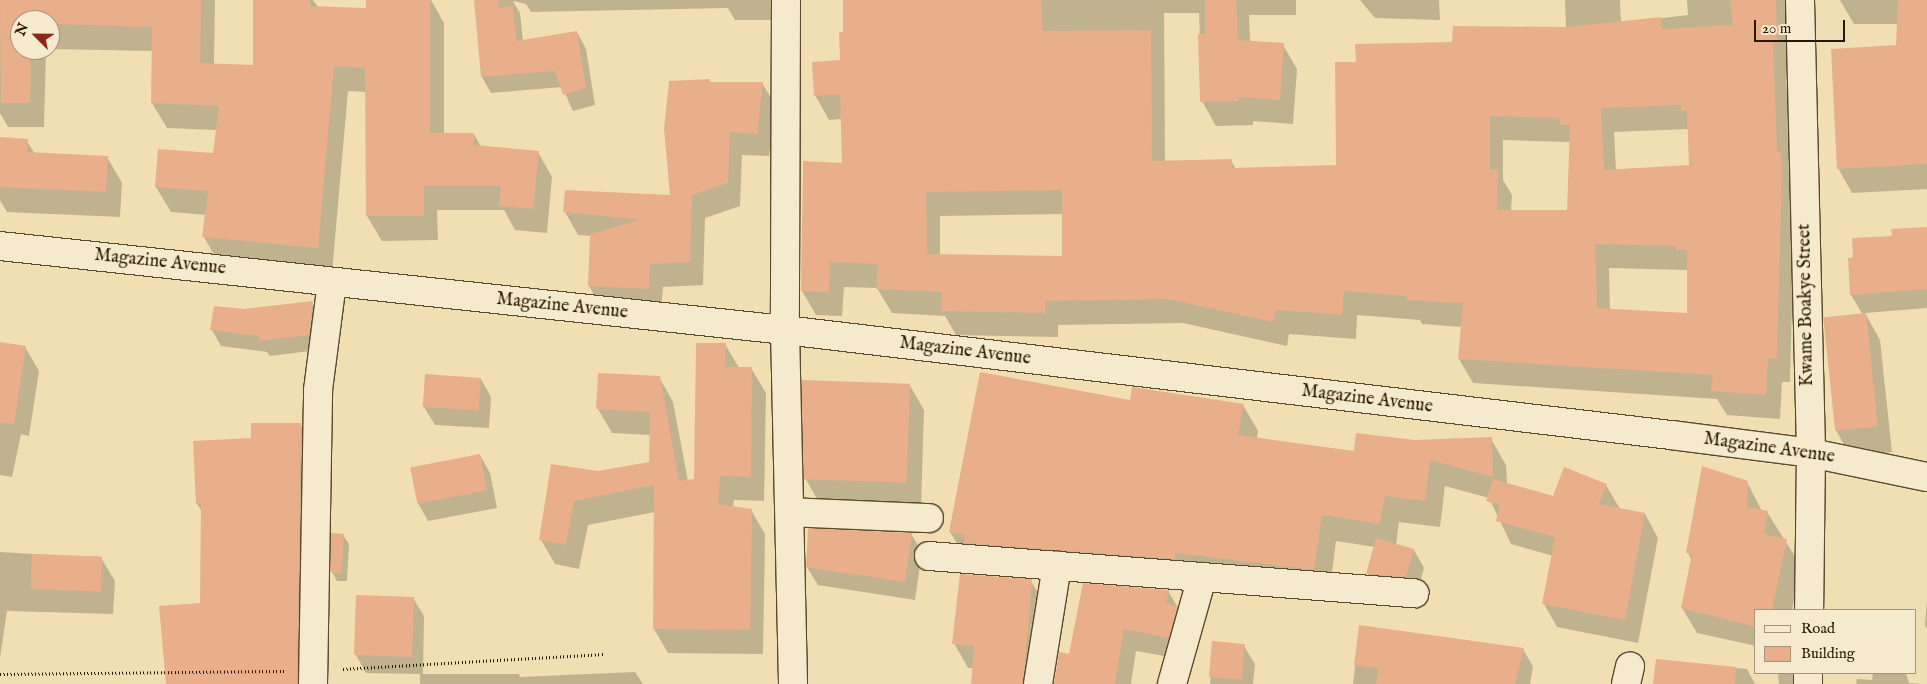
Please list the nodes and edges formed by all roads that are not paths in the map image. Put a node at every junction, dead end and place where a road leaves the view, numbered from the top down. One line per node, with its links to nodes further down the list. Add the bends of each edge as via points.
1 (786, 0): 5 (street)
2 (1800, 0): 6 (street, Kwame Boakye Street)
3 (0, 246): 4 (street, Magazine Avenue)
4 (332, 282): 5 (street, Magazine Avenue); 15 (street, via 318,390)
5 (785, 330): 6 (street, Magazine Avenue); 8 (street)
6 (1811, 453): 7 (street, Magazine Avenue); 14 (street, Kwame Boakye Street)
7 (1927, 477)
8 (790, 512): 9 (street); 16 (street)
9 (929, 518)
10 (928, 556): 11 (street)
11 (1057, 566): 12 (street); 17 (street)
12 (1202, 577): 13 (street); 18 (street)
13 (1415, 594)
14 (1808, 609)
15 (313, 684)
16 (792, 684)
17 (1038, 684)
18 (1172, 684)

